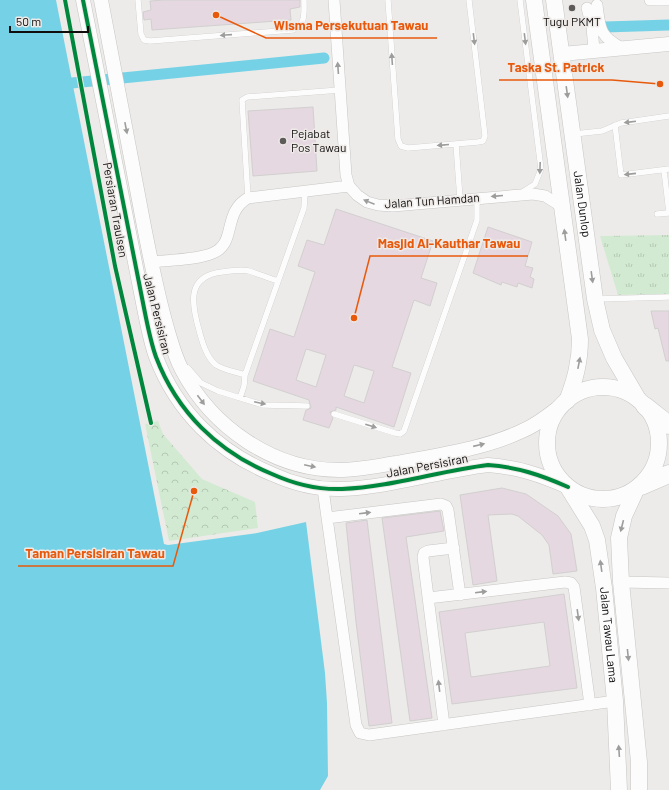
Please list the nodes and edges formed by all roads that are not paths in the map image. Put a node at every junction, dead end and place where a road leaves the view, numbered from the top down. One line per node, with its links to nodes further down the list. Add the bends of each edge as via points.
1 (83, 0): 49 (street, Jalan Persisiran, via 145,313 156,356 176,396 222,448 250,465 287,481)
2 (101, 0): 34 (street, Jalan Persisiran, one-way to 34)
3 (138, 0): 4 (lane, one-way to 3, via 302,25 293,30 150,41 144,40 140,34)
4 (304, 0)
5 (334, 0): 18 (street, one-way to 5)
6 (388, 0): 23 (lane, one-way to 6, via 408,148 401,146 398,139)
7 (469, 0): 23 (lane, one-way to 23, via 485,136 483,141)
8 (520, 0): 27 (lane, one-way to 27, via 541,169 535,184)
9 (534, 0): 19 (main road, Jalan Dunlop)
10 (554, 0): 17 (main road, Jalan Dunlop)
11 (650, 0): 12 (street)
12 (669, 0)
13 (591, 3): 15 (street, via 602,34); 16 (street)
14 (669, 44): 15 (street)
15 (622, 48): 16 (street)
16 (594, 50): 17 (street)
17 (562, 54): 19 (main road, via 551,75); 22 (main road, Jalan Dunlop, one-way to 22)
18 (340, 90): 25 (street); 28 (lane, via 247,97 242,100)
19 (549, 105): 31 (main road, Jalan Dunlop)
20 (669, 116): 21 (lane, one-way to 21)
21 (615, 125): 22 (lane, via 602,131); 24 (lane, one-way to 21, via 621,175)
22 (573, 134): 37 (main road, Jalan Dunlop, one-way to 37)
23 (456, 144): 30 (lane)
24 (667, 170): 32 (lane)
25 (349, 186): 26 (street); 30 (street, Jalan Tun Hamdan, one-way to 25, via 393,206 378,205 366,202)
26 (305, 191): 28 (street); 35 (lane, via 304,208)
27 (518, 194): 29 (street, Jalan Tun Hamdan, one-way to 29); 31 (street, Jalan Tun Hamdan, via 545,196)
28 (248, 198): 34 (street, via 235,208 225,242 213,253)
29 (477, 198): 30 (street, Jalan Tun Hamdan); 44 (lane, one-way to 29, via 400,434 404,431 477,220)
30 (460, 199)
31 (561, 206): 41 (main road, Jalan Dunlop, one-way to 31, via 579,365 580,340)
32 (669, 213): 33 (lane)
33 (658, 214)
34 (151, 262): 38 (street, Jalan Persisiran)
35 (278, 281): 39 (lane); 39 (lane, via 249,271 237,270 209,273 202,277 196,286 194,305 198,325 212,361 219,367)
36 (669, 297): 37 (lane)
37 (595, 299): 42 (main road, Jalan Dunlop, via 602,330 614,358)
38 (173, 346): 40 (lane, via 201,383); 41 (street, Jalan Persisiran, one-way to 41, via 182,369 195,391 207,408 228,427 256,448 292,462 324,469 379,466 492,442 540,422)
39 (245, 375): 40 (lane)
40 (240, 398): 43 (lane, one-way to 43, via 263,404)
41 (565, 402): 42 (main road, via 580,392 602,387 625,391); 47 (main road, via 552,420 548,450 556,473)
42 (642, 402): 45 (main road); 48 (main road, via 655,420 659,450 652,472)
43 (307, 406)
44 (334, 414)
45 (669, 425)
46 (669, 474): 48 (main road)
47 (568, 487): 48 (main road, via 583,496 601,500 619,498); 49 (street, Jalan Persisiran, via 530,471 488,466 374,486); 56 (main road, Jalan Tawau Lama, one-way to 47, via 597,540 592,526)
48 (638, 488): 52 (main road, Jalan Tawau Lama, one-way to 52, via 624,516 619,538)
49 (323, 490): 50 (street)
50 (327, 518): 51 (street, one-way to 51, via 444,505 448,510); 58 (street, via 357,730 369,735)
51 (454, 548): 54 (street); 55 (street, via 424,553)
52 (621, 582): 53 (street); 60 (main road, Jalan Tawau Lama, one-way to 60, via 639,762)
53 (669, 583)
54 (460, 595): 55 (street); 57 (street, one-way to 57, via 571,583 574,587)
55 (428, 598): 58 (street, one-way to 55)
56 (615, 701): 57 (street); 59 (main road, Jalan Tawau Lama, one-way to 56)
57 (590, 704): 58 (street)
58 (444, 725)
59 (620, 790)
60 (639, 790)

